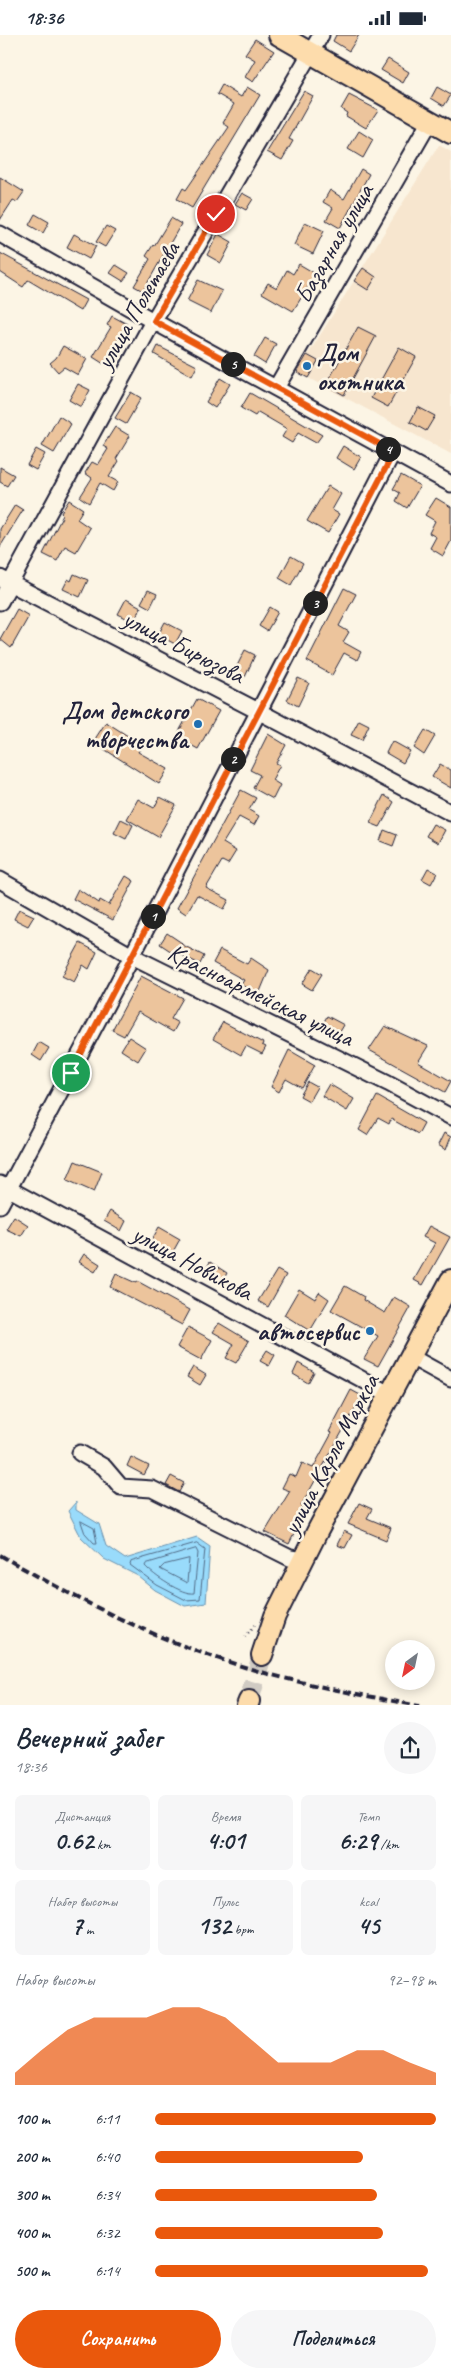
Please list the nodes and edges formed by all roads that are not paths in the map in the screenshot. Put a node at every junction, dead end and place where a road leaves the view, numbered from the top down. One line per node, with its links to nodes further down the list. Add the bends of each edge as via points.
1 (279, 35): 3 (main road)
2 (321, 35): 3 (street, улица Полетаева)
3 (311, 53): 4 (main road); 7 (street, улица Полетаева)
4 (430, 121): 5 (main road); 8 (street, Базарная улица)
5 (451, 133)
6 (0, 234): 7 (street)
7 (154, 321): 8 (street); 11 (street, улица Полетаева)
8 (276, 388): 9 (street)
9 (394, 452): 10 (street); 13 (street)
10 (451, 484)
11 (5, 581): 12 (street, улица Полетаева); 13 (street, улица Бирюзова)
12 (0, 602)
13 (258, 711): 14 (street, улица Бирюзова); 16 (street)
14 (451, 813)
15 (0, 880): 16 (street, Красноармейская улица)
16 (132, 956): 17 (street, Красноармейская улица); 18 (street)
17 (451, 1117)
18 (5, 1187): 19 (street); 23 (street, улица Новикова)
19 (0, 1205)
20 (451, 1280): 21 (main road, улица Карла Маркса)
21 (411, 1357): 22 (street); 23 (main road, улица Карла Маркса)
22 (451, 1379)
23 (391, 1395): 25 (main road, улица Карла Маркса)
24 (80, 1453): 25 (street, via 104,1467 121,1487 152,1489 290,1558)
25 (303, 1560): 26 (main road, улица Карла Маркса, via 275,1616)
26 (262, 1655)

